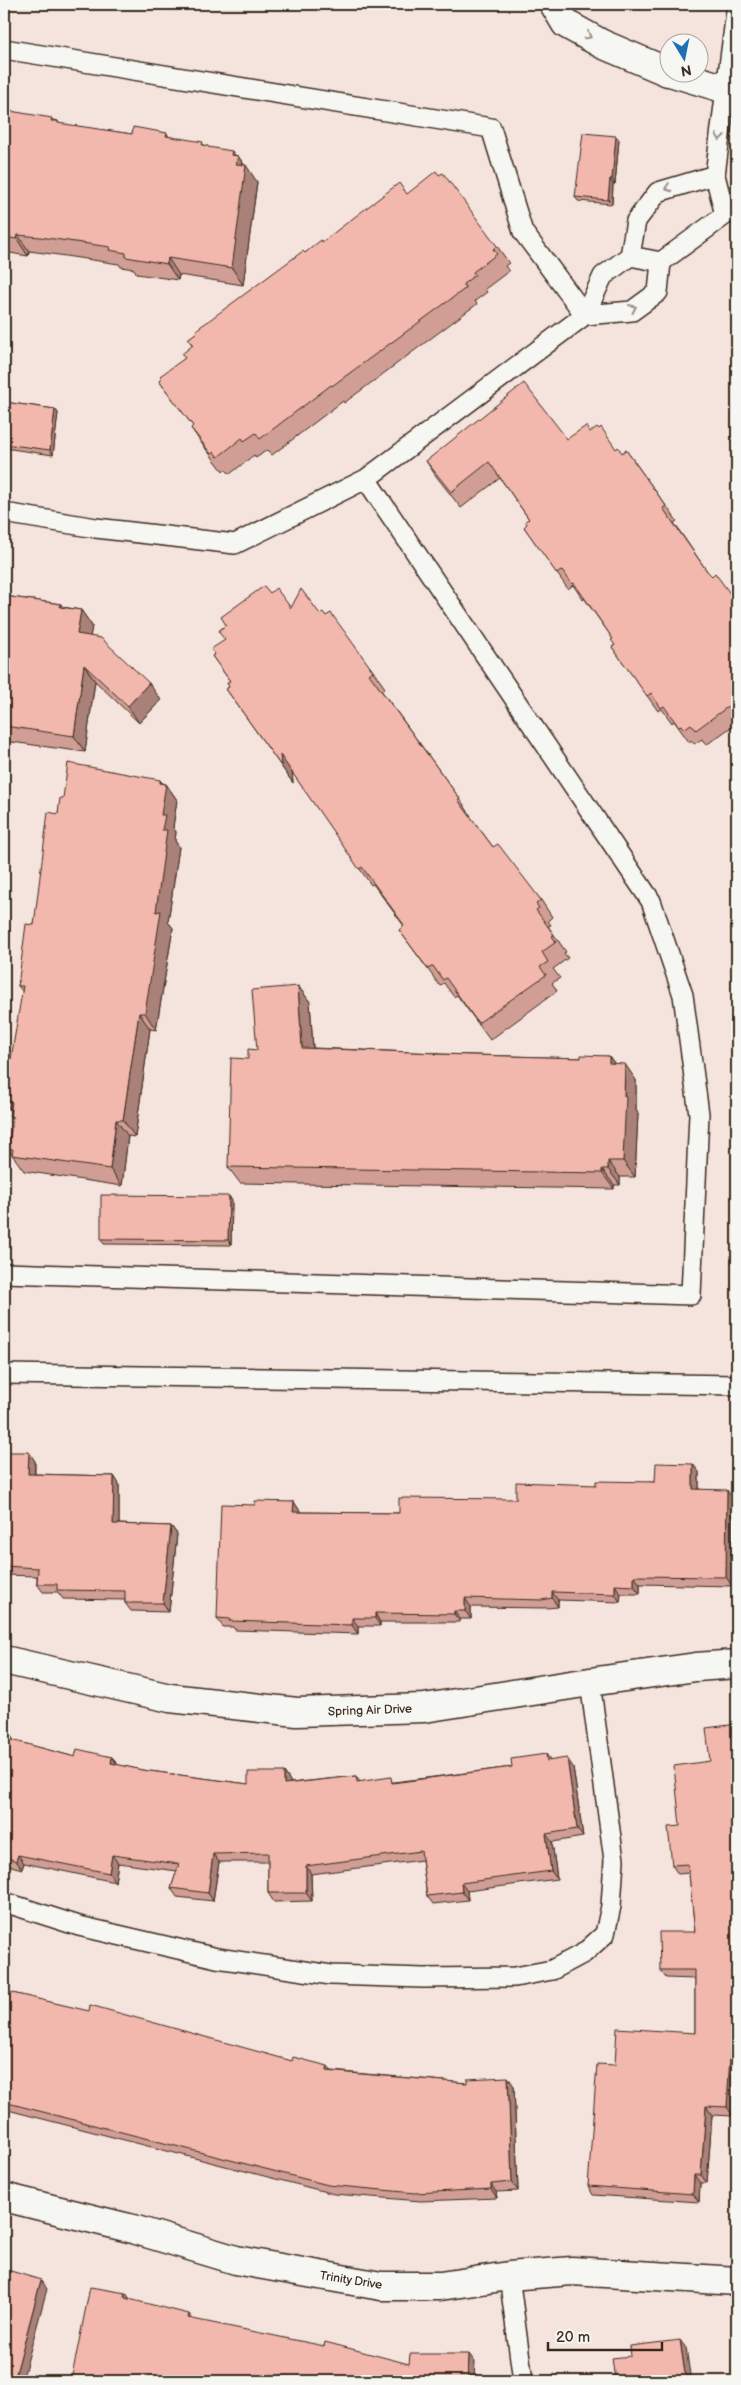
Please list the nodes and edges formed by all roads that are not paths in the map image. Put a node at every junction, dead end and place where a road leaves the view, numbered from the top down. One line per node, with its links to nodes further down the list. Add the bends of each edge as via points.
1 (554, 4): 4 (street, one-way to 4, via 566,24 602,44)
2 (737, 4): 6 (lane)
3 (4, 48): 11 (lane, via 492,128 523,232)
4 (658, 67)
5 (703, 82): 6 (street)
6 (726, 89): 7 (lane, one-way to 7)
7 (715, 175): 8 (lane); 9 (lane, one-way to 9, via 658,192 636,221)
8 (731, 213): 10 (lane)
9 (630, 256): 10 (lane); 11 (lane, via 603,276)
10 (661, 262): 11 (lane, one-way to 10, via 632,311 658,292)
11 (585, 315): 12 (lane)
12 (366, 479): 13 (lane, via 235,544 96,528); 14 (lane, via 651,901 683,995 699,1114 691,1295)
13 (4, 513)
14 (4, 1273)
15 (4, 1374): 16 (lane)
16 (737, 1385)
17 (4, 1660): 19 (street, Spring Air Drive, via 170,1698 297,1712 424,1708)
18 (737, 1664): 19 (street, Spring Air Drive)
19 (590, 1682): 20 (lane, via 614,1860 611,1906 605,1934 584,1953 552,1970 515,1977 331,1975 218,1958 79,1926)
20 (4, 1902)
21 (4, 2197): 22 (street, Trinity Drive, via 133,2229 236,2260 381,2286 440,2286)
22 (509, 2276): 23 (street, Trinity Drive, via 572,2271); 24 (lane)
23 (737, 2281)
24 (523, 2381)

